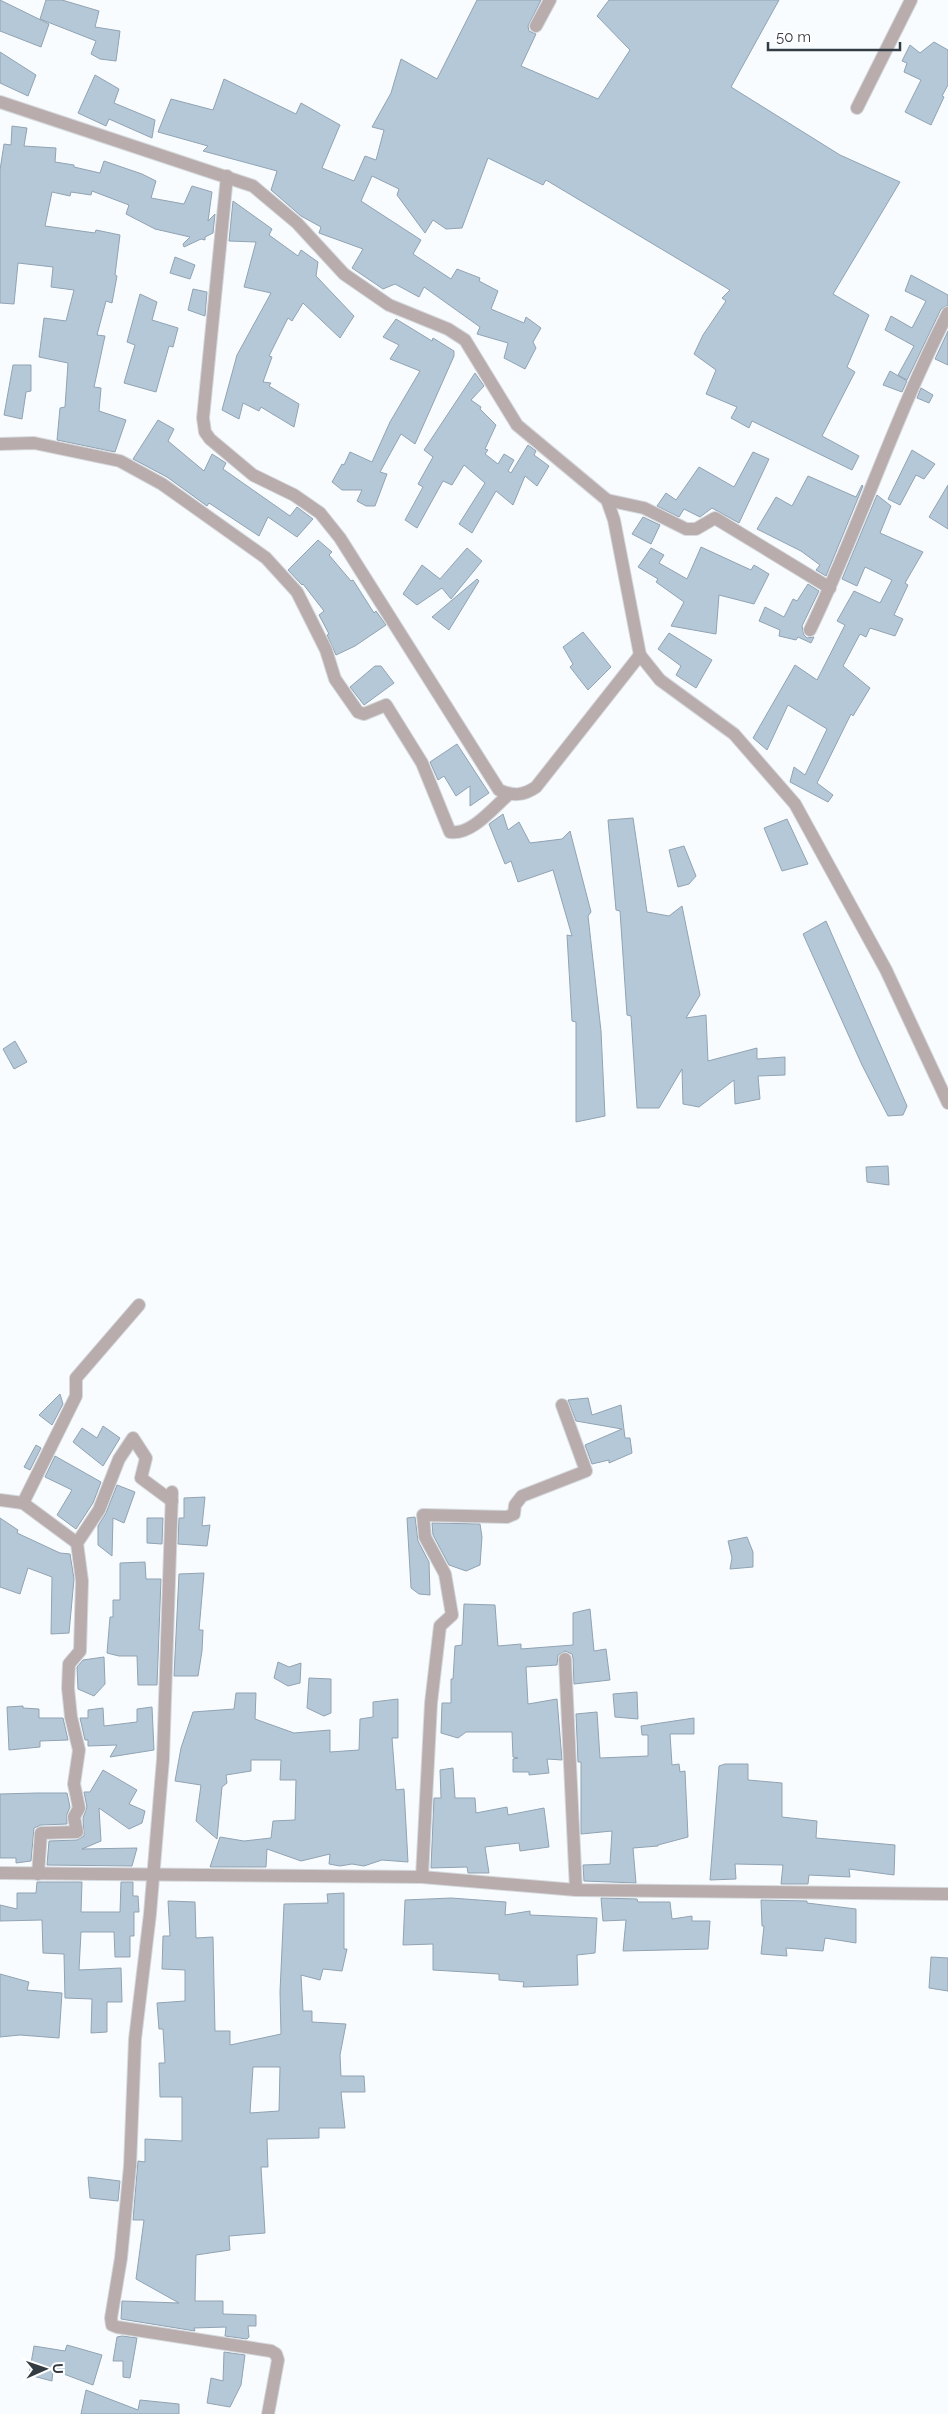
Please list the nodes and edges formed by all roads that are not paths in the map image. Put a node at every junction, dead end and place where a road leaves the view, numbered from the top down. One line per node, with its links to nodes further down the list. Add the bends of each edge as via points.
1 (550, 0): 3 (street)
2 (912, 0): 5 (street)
3 (536, 26)
4 (0, 102): 6 (street)
5 (857, 108)
6 (228, 176): 9 (street, via 253,186 297,222 344,274 389,305 448,329 465,340 517,425); 13 (street, via 203,418 205,432 253,475 294,494 320,513 340,538 492,782)
7 (948, 313): 10 (street, via 880,461)
8 (0, 444): 13 (street, via 34,443 120,461 162,484 266,558 297,592 326,650 335,680 358,712 364,714 386,705 393,713 422,763 450,832 471,828)
9 (607, 500): 10 (street, via 644,508 686,529 696,529 715,518); 12 (street, via 614,520)
10 (830, 588): 11 (street)
11 (810, 630)
12 (640, 655): 13 (street, via 536,787 528,793); 14 (street, via 660,680 734,734 795,804 886,970)
13 (508, 794)
14 (948, 1103)
15 (139, 1304): 18 (street, via 76,1378 76,1396)
16 (562, 1405): 24 (street, via 586,1471 522,1496 515,1505 514,1514 507,1517 423,1515 425,1537 445,1574 452,1615 440,1626 430,1703)
17 (0, 1500): 18 (street)
18 (23, 1504): 19 (street)
19 (77, 1543): 22 (street, via 82,1581 80,1651 69,1664 68,1688 79,1750 74,1784 80,1808 74,1817 77,1832 41,1833); 23 (street, via 99,1510 119,1459 133,1438 146,1458 141,1478 172,1496 163,1759)
20 (565, 1659): 25 (street)
21 (0, 1873): 22 (street)
22 (38, 1874): 23 (street)
23 (152, 1876): 24 (street); 27 (street, via 136,2039 130,2166 112,2325 271,2351 278,2360)
24 (422, 1877): 25 (street)
25 (576, 1890): 26 (street)
26 (948, 1894)
27 (268, 2414)

